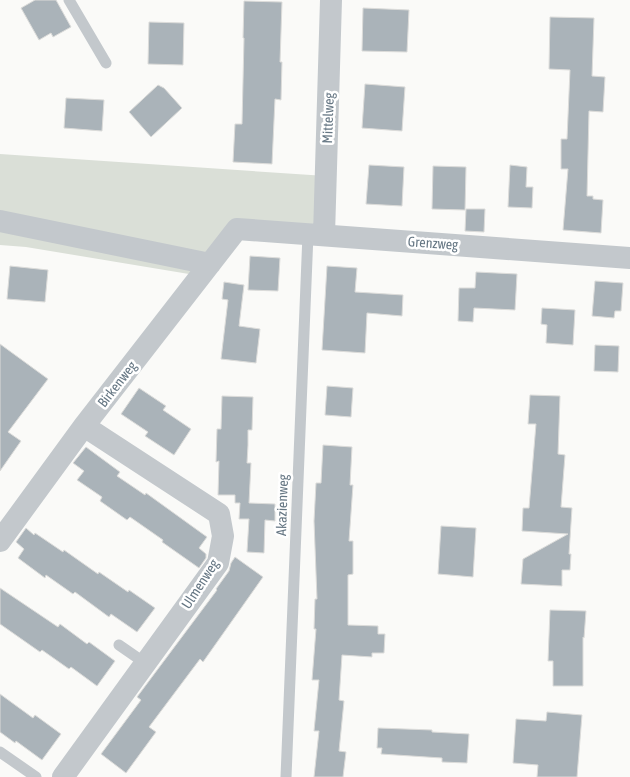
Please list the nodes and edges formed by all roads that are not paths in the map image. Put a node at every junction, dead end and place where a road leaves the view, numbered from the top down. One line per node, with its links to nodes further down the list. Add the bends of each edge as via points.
1 (69, 0): 3 (lane)
2 (331, 0): 6 (street, Mittelweg)
3 (106, 63)
4 (0, 221): 8 (street)
5 (237, 229): 6 (street, Grenzweg); 8 (street, Birkenweg)
6 (316, 235): 7 (street, Grenzweg); 16 (lane, Akazienweg)
7 (630, 258)
8 (210, 264): 9 (street, Birkenweg)
9 (84, 426): 10 (street, Birkenweg); 12 (street, Ulmenweg, via 219,514 223,536 218,564)
10 (0, 541)
11 (119, 645): 12 (lane)
12 (145, 663): 15 (street, Ulmenweg)
13 (0, 752): 14 (lane)
14 (36, 777)
15 (63, 777)
16 (286, 777)

